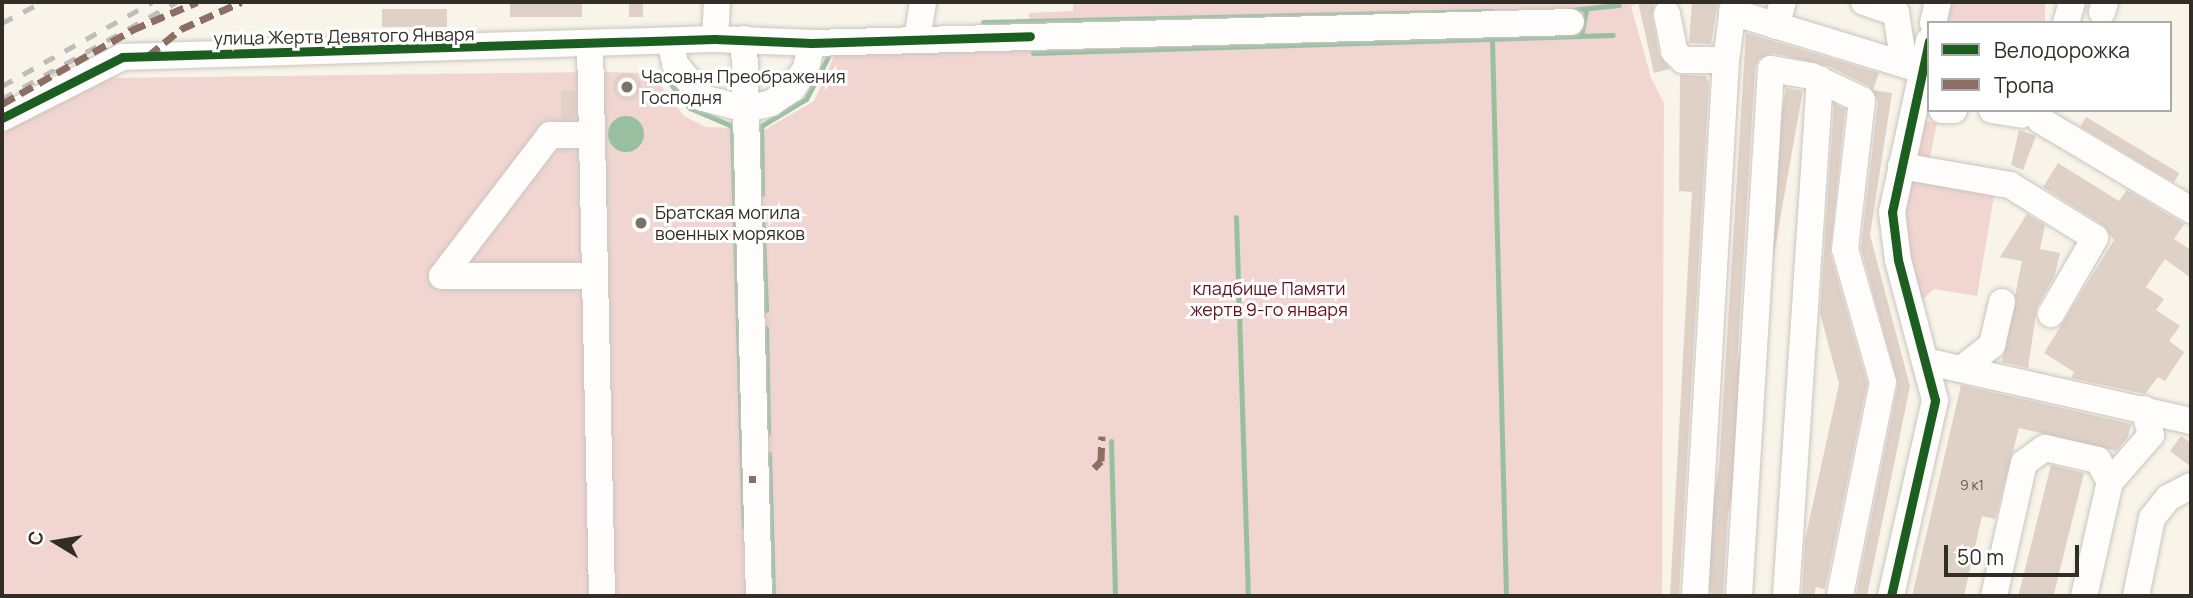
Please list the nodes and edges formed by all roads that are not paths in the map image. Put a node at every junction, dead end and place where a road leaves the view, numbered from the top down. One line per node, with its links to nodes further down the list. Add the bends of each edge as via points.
1 (717, 2): 12 (street)
2 (923, 2): 14 (street)
3 (1864, 2): 20 (street, via 1896,13)
4 (1938, 2): 9 (street)
5 (2072, 2): 10 (street)
6 (1733, 7): 8 (street); 19 (street)
7 (1667, 14): 19 (street, via 1674,51 1683,60)
8 (1779, 14): 20 (street)
9 (1933, 21)
10 (2067, 21)
11 (1571, 22): 14 (street, улица Жертв Девятого Января)
12 (715, 39): 13 (street, улица Жертв Девятого Января); 15 (street, улица Жертв Девятого Января)
13 (744, 39): 16 (street, улица Жертв Девятого Января); 23 (street)
14 (917, 40): 16 (street, улица Жертв Девятого Января)
15 (671, 43): 18 (street, улица Жертв Девятого Января); 23 (street, via 676,64 703,98)
16 (812, 43): 23 (street, via 806,68 792,89 771,103)
17 (1927, 44): 20 (street)
18 (590, 46): 25 (street, улица Жертв Девятого Января, via 122,57); 26 (street)
19 (1726, 60): 40 (street)
20 (1913, 67): 22 (street)
21 (1820, 79): 41 (street, via 1771,69 1768,82); 42 (street); 43 (street, via 1862,100 1845,249 1883,382)
22 (1922, 106): 27 (street)
23 (746, 109): 39 (street)
24 (2003, 112): 28 (street, via 2031,117)
25 (2, 118)
26 (592, 135): 29 (street); 29 (street, via 550,135 442,276)
27 (1901, 166): 31 (street, via 2010,185 2095,237); 32 (street, via 1893,235)
28 (2191, 210)
29 (592, 276): 38 (street)
30 (2002, 302): 33 (street, via 1992,345)
31 (2051, 314)
32 (1929, 362): 33 (street); 44 (street, via 1935,400)
33 (1964, 367): 34 (street)
34 (2144, 409): 35 (street); 36 (street, via 2151,435)
35 (2191, 421)
36 (2110, 482): 45 (street, via 2098,460 2045,447 2024,463); 46 (street)
37 (2191, 486): 47 (street, via 2168,498 2152,518)
38 (602, 596)
39 (759, 596)
40 (1695, 596)
41 (1739, 596)
42 (1786, 596)
43 (1840, 596)
44 (1891, 596)
45 (1994, 596)
46 (2084, 596)
47 (2136, 596)

